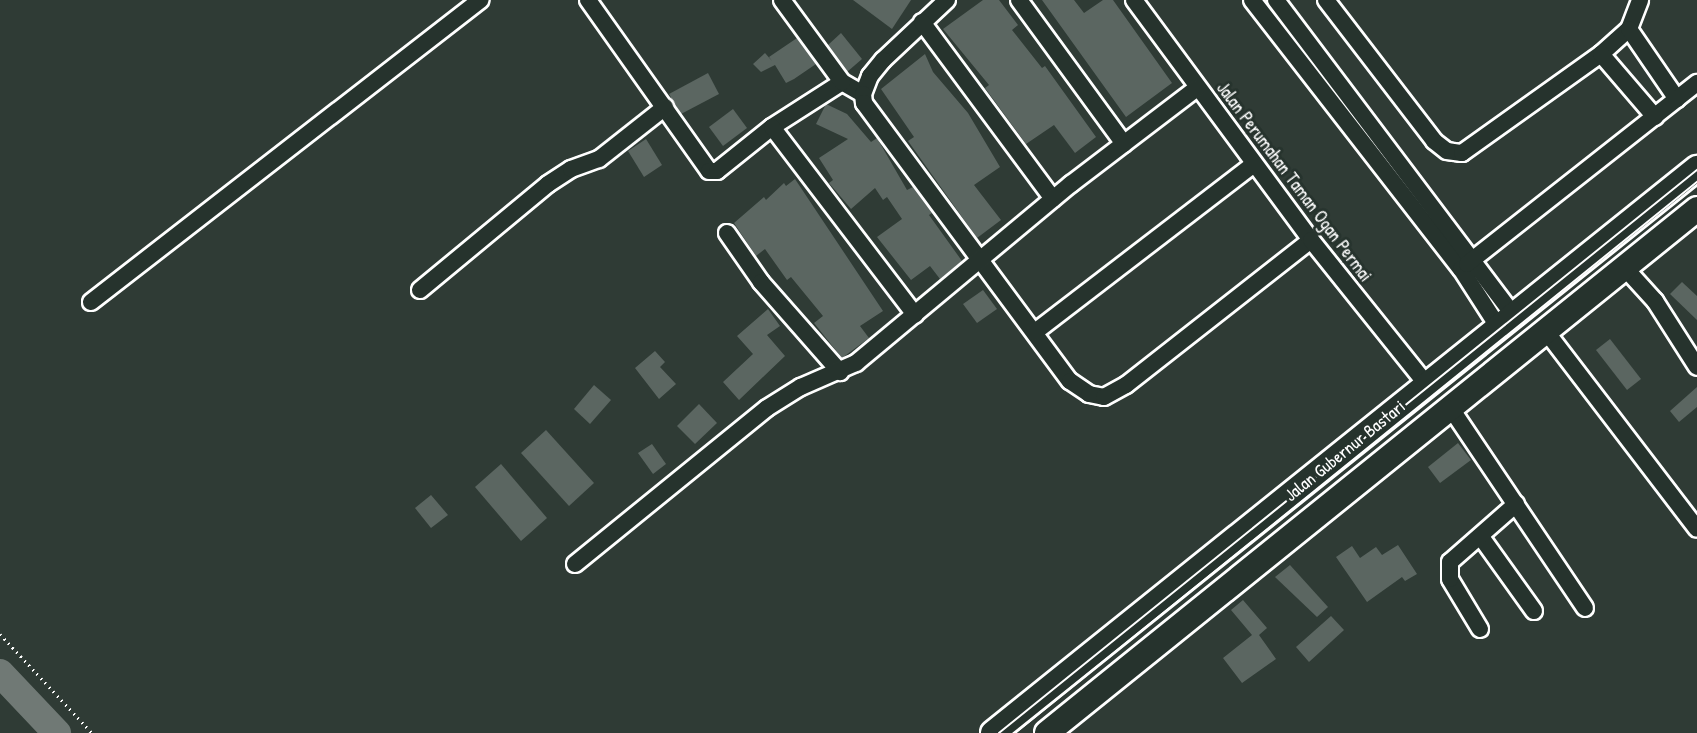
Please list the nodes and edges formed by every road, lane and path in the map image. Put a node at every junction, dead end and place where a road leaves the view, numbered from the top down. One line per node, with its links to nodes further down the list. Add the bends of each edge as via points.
1 (481, 0): 33 (street)
2 (588, 0): 19 (street)
3 (782, 0): 14 (street)
4 (947, 0): 11 (street)
5 (1019, 0): 22 (street)
6 (1134, 0): 16 (street, Jalan Perumahan Taman Ogan Permai)
7 (1252, 0): 30 (street)
8 (1276, 0): 30 (street)
9 (1326, 0): 13 (street, via 1365,55 1447,151 1468,151)
10 (1640, 0): 12 (street)
11 (922, 22): 17 (street, via 883,60); 25 (street)
12 (1629, 29): 13 (street); 18 (street)
13 (1601, 54): 20 (street)
14 (842, 82): 17 (street); 21 (street)
15 (1697, 83): 18 (street)
16 (1197, 88): 22 (street); 23 (street, Jalan Perumahan Taman Ogan Permai)
17 (863, 94): 29 (street, via 872,115)
18 (1677, 99): 20 (street)
19 (664, 107): 21 (street, via 709,171 717,171); 32 (street, via 599,159 571,169 548,184)
20 (1655, 117): 30 (street)
21 (772, 127): 35 (street)
22 (1124, 144): 25 (street)
23 (1254, 164): 28 (street, Jalan Perumahan Taman Ogan Permai); 37 (street)
24 (1697, 168): 34 (highway, Jalan Gubernur Bastari)
25 (1053, 199): 29 (street)
26 (1697, 209): 31 (highway, Jalan Gubernur Bastari)
27 (727, 233): 39 (street, via 761,282)
28 (1311, 240): 37 (street, via 1126,385 1104,397 1089,394 1070,381); 40 (street, Jalan Perumahan Taman Ogan Permai)
29 (983, 259): 35 (street); 37 (street)
30 (1467, 264): 34 (street, via 1471,284); 34 (street, via 1485,274)
31 (1625, 268): 36 (highway, Jalan Gubernur Bastari); 38 (street, via 1655,301)
32 (420, 290)
33 (91, 302)
34 (1501, 314): 40 (highway, Jalan Gubernur Bastari)
35 (915, 315): 39 (street)
36 (1545, 330): 41 (highway, Jalan Gubernur Bastari); 43 (street)
37 (1035, 332)
38 (1697, 367)
39 (840, 372): 45 (street, via 801,387 767,408)
40 (1427, 385): 50 (highway, Jalan Gubernur Bastari)
41 (1450, 407): 42 (street); 51 (highway, Jalan Gubernur Bastari)
42 (1516, 504): 44 (street); 46 (street)
43 (1697, 530)
44 (1481, 537): 47 (street); 48 (street, via 1457,553 1449,569)
45 (575, 564)
46 (1585, 608)
47 (1534, 611)
48 (1480, 629)
49 (0, 634): 52 (path)
50 (1073, 668): 51 (highway); 53 (highway, Jalan Gubernur Bastari)
51 (1089, 698): 54 (highway, Jalan Gubernur Bastari)
52 (92, 733)
53 (993, 733)
54 (1047, 733)

